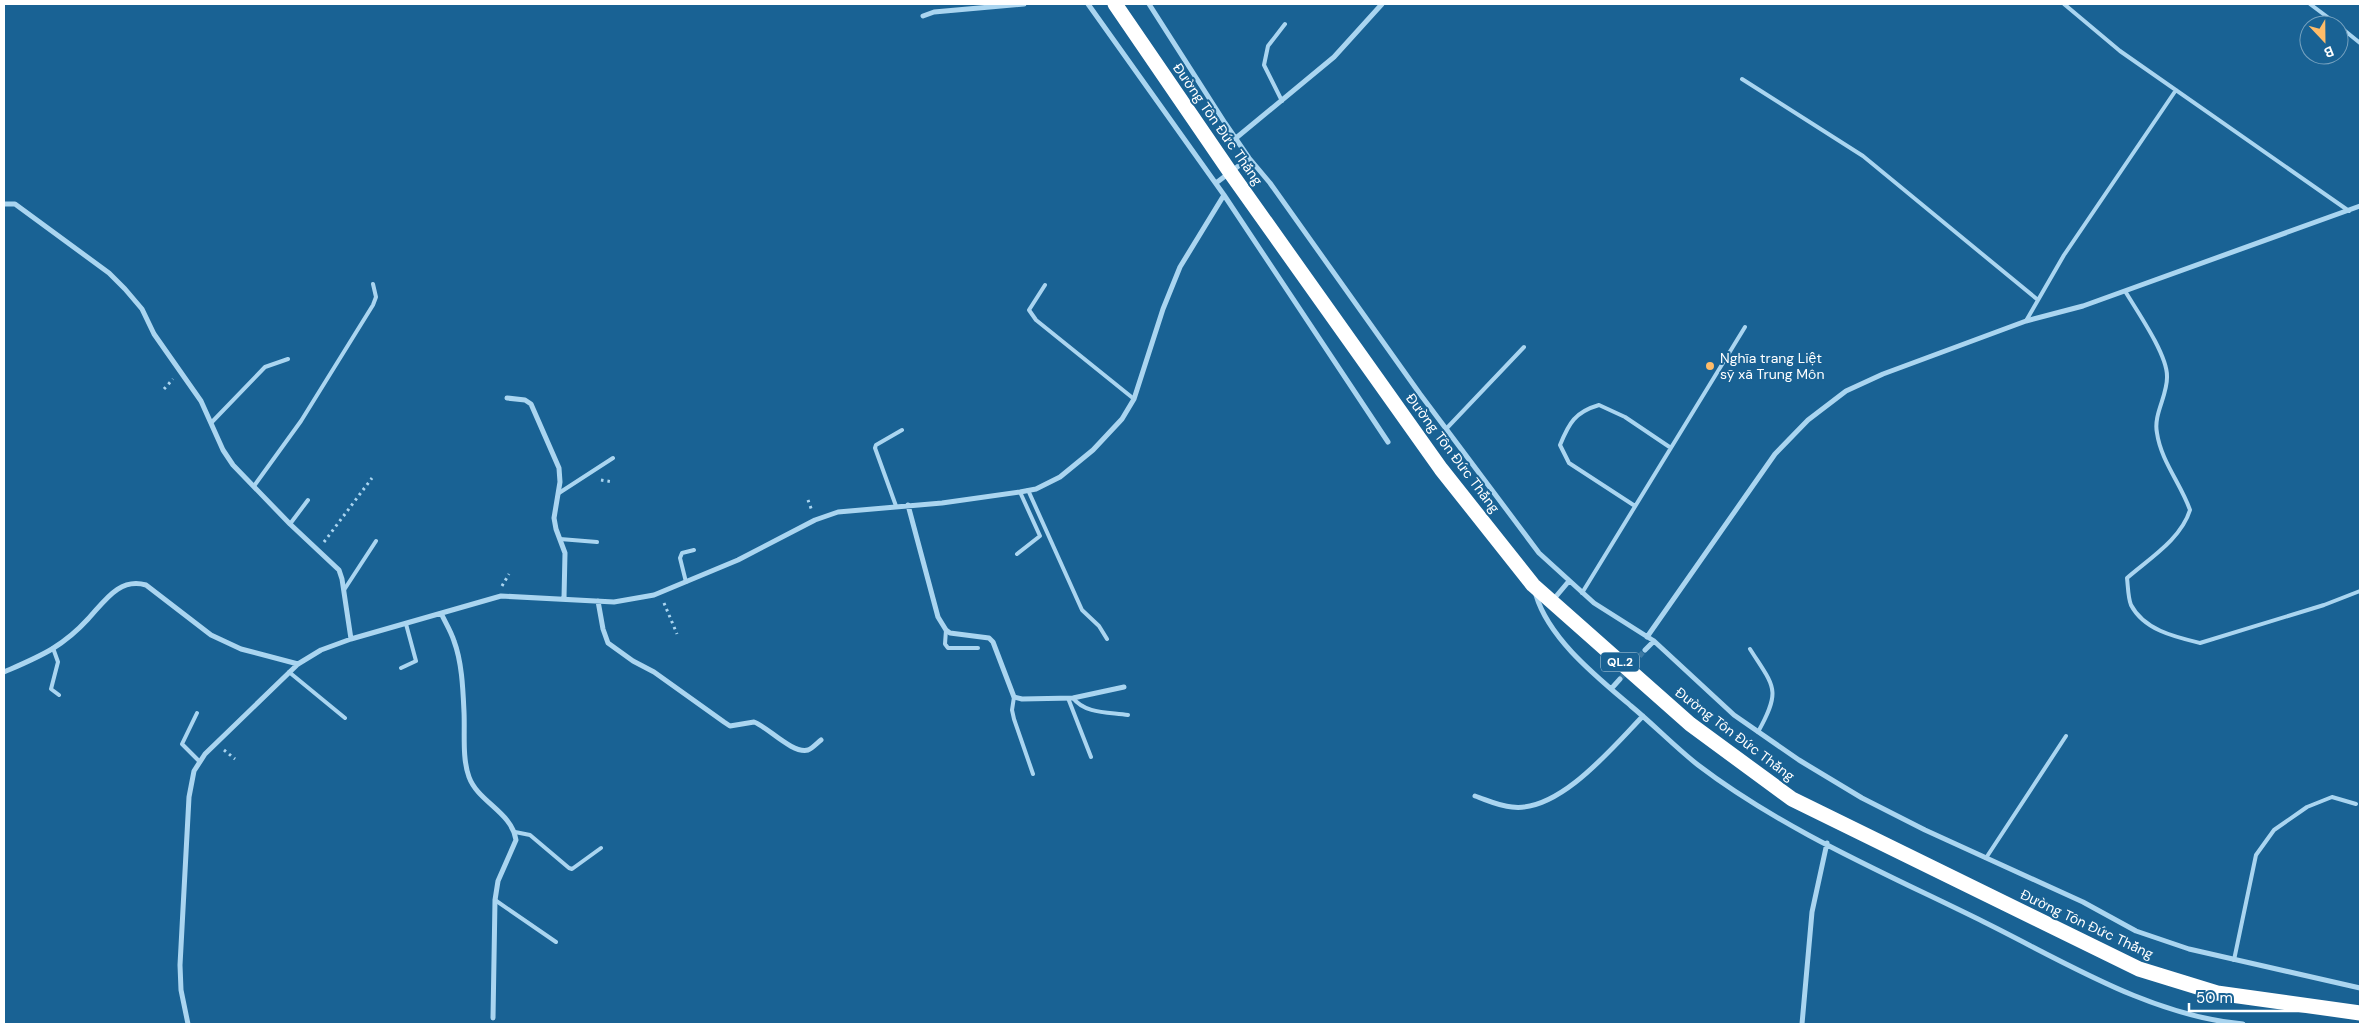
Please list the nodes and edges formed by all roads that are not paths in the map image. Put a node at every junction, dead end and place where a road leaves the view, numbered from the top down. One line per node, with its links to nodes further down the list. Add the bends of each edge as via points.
1 (1024, 4): 11 (street, via 934,12)
2 (1088, 4): 21 (street)
3 (1115, 4): 20 (highway, Đường Tôn Đức Thắng / QL.2)
4 (1149, 4): 18 (street)
5 (1382, 4): 17 (street, via 1334,58)
6 (2064, 4): 16 (lane, via 2120,51)
7 (2310, 4): 9 (lane)
8 (2321, 4): 9 (lane)
9 (2317, 8): 10 (lane)
10 (2325, 15)
11 (923, 16)
12 (1285, 24): 17 (lane, via 1268,46 1264,65)
13 (2349, 34): 14 (lane)
14 (2360, 43)
15 (1742, 79): 29 (lane, via 1863,156)
16 (2176, 90): 25 (lane); 29 (lane, via 2064,255)
17 (1282, 101): 18 (street)
18 (1236, 138): 19 (street)
19 (1249, 158): 20 (street); 37 (street)
20 (1230, 172): 21 (street); 58 (highway, Đường Tôn Đức Thắng / QL.2, via 1441,469)
21 (1216, 183): 22 (street)
22 (1224, 195): 35 (street, via 1180,267); 39 (street)
23 (4, 204): 36 (street, via 15,204 109,273 125,289 142,309 154,334 200,401)
24 (2360, 206): 25 (street)
25 (2350, 211): 28 (street)
26 (373, 284): 42 (lane, via 376,297 373,305 301,421)
27 (1045, 285): 35 (lane, via 1030,313)
28 (2125, 290): 30 (street, via 2083,306); 60 (lane, via 2165,363 2168,378 2156,432 2164,457 2190,510 2186,523 2177,534 2128,578 2130,604 2144,623 2200,642)
29 (2038, 300): 30 (lane)
30 (2026, 320): 68 (street, via 1883,374 1846,392 1808,420 1775,454)
31 (1745, 327): 40 (lane)
32 (1524, 347): 37 (lane)
33 (288, 359): 36 (lane, via 265,367)
34 (508, 398): 45 (street, via 525,400 536,411 559,468)
35 (1134, 399): 43 (street, via 1122,419 1077,464 1060,477)
36 (211, 423): 42 (street, via 223,450)
37 (1446, 429): 56 (street, via 1539,553)
38 (902, 430): 48 (lane, via 876,444 875,448)
39 (1388, 442)
40 (1671, 448): 49 (lane); 49 (lane, via 1625,417 1599,405 1582,410 1566,430 1560,446 1569,463)
41 (613, 458): 45 (lane)
42 (254, 486): 50 (street)
43 (1028, 490): 44 (street); 70 (lane, via 1082,610)
44 (1020, 492): 47 (street); 55 (lane, via 1040,536)
45 (559, 493): 51 (street, via 554,518)
46 (308, 500): 50 (lane)
47 (908, 505): 48 (street); 67 (street, via 938,617)
48 (896, 506): 57 (street, via 838,512 815,520 738,560)
49 (1635, 506): 61 (lane)
50 (290, 524): 59 (street, via 339,570)
51 (560, 538): 53 (lane); 62 (street, via 566,562)
52 (376, 541): 59 (lane)
53 (597, 542)
54 (694, 550): 57 (lane, via 682,553 680,558)
55 (1017, 554)
56 (1569, 581): 61 (street); 64 (street)
57 (686, 582): 63 (street, via 660,593 614,602)
58 (1534, 585): 64 (highway, Đường Tôn Đức Thắng / QL.2); 82 (street, via 1547,620 1586,667)
59 (344, 590): 69 (street)
60 (2360, 591)
61 (1582, 593): 68 (street)
62 (564, 598): 63 (street); 65 (street, via 501,596)
63 (598, 601): 92 (street, via 608,643 730,726 754,722 784,742 805,750)
64 (1552, 601): 106 (highway, Đường Tôn Đức Thắng / QL.2, via 1690,724 1792,798 2139,968 2217,993)
65 (441, 613): 66 (street); 98 (street, via 455,641 460,670 465,760 469,777 477,791 512,825)
66 (406, 624): 69 (street); 77 (lane, via 416,661)
67 (946, 630): 73 (lane, via 948,648); 84 (street, via 989,638 998,652)
68 (1647, 637): 71 (street)
69 (351, 639): 76 (street)
70 (1108, 639)
71 (1654, 641): 75 (street); 90 (street, via 1734,716)
72 (53, 648): 76 (street, via 86,621 111,594 135,582 146,585 210,635 241,648); 78 (street); 83 (lane, via 58,662 51,690)
73 (978, 648)
74 (1750, 649): 90 (lane, via 1773,687 1768,714)
75 (1645, 650)
76 (298, 664): 79 (street)
77 (401, 668)
78 (4, 672)
79 (289, 672): 89 (lane); 94 (street)
80 (1620, 679): 82 (street)
81 (1124, 687): 85 (street)
82 (1611, 689): 88 (street)
83 (59, 695)
84 (1014, 698): 85 (street); 95 (lane, via 1012,710)
85 (1071, 698): 87 (lane, via 1091,710); 93 (lane)
86 (197, 713): 94 (lane, via 182,744)
87 (1128, 715)
88 (1643, 716): 96 (street, via 1579,782 1545,800 1512,807); 99 (street, via 1699,766 1772,814)
89 (345, 718)
90 (1758, 732): 101 (street, via 1862,798)
91 (2066, 736): 101 (lane)
92 (821, 740)
93 (1091, 757)
94 (199, 761): 108 (street, via 189,797 180,965 180,990)
95 (1033, 774)
96 (1475, 796)
97 (2356, 804): 104 (lane, via 2332,797 2308,807 2274,830 2256,855)
98 (515, 832): 100 (lane, via 530,835 572,869); 102 (street, via 516,840 498,881)
99 (1827, 843): 109 (street, via 1812,912); 110 (street, via 2099,979 2191,1014)
100 (601, 848)
101 (1986, 858): 104 (street, via 2083,902 2136,931)
102 (495, 900): 103 (lane); 107 (street)
103 (556, 942)
104 (2234, 960): 105 (street)
105 (2360, 988)
106 (2360, 1013)
107 (493, 1018)
108 (188, 1024)
109 (1802, 1024)
110 (2243, 1024)

